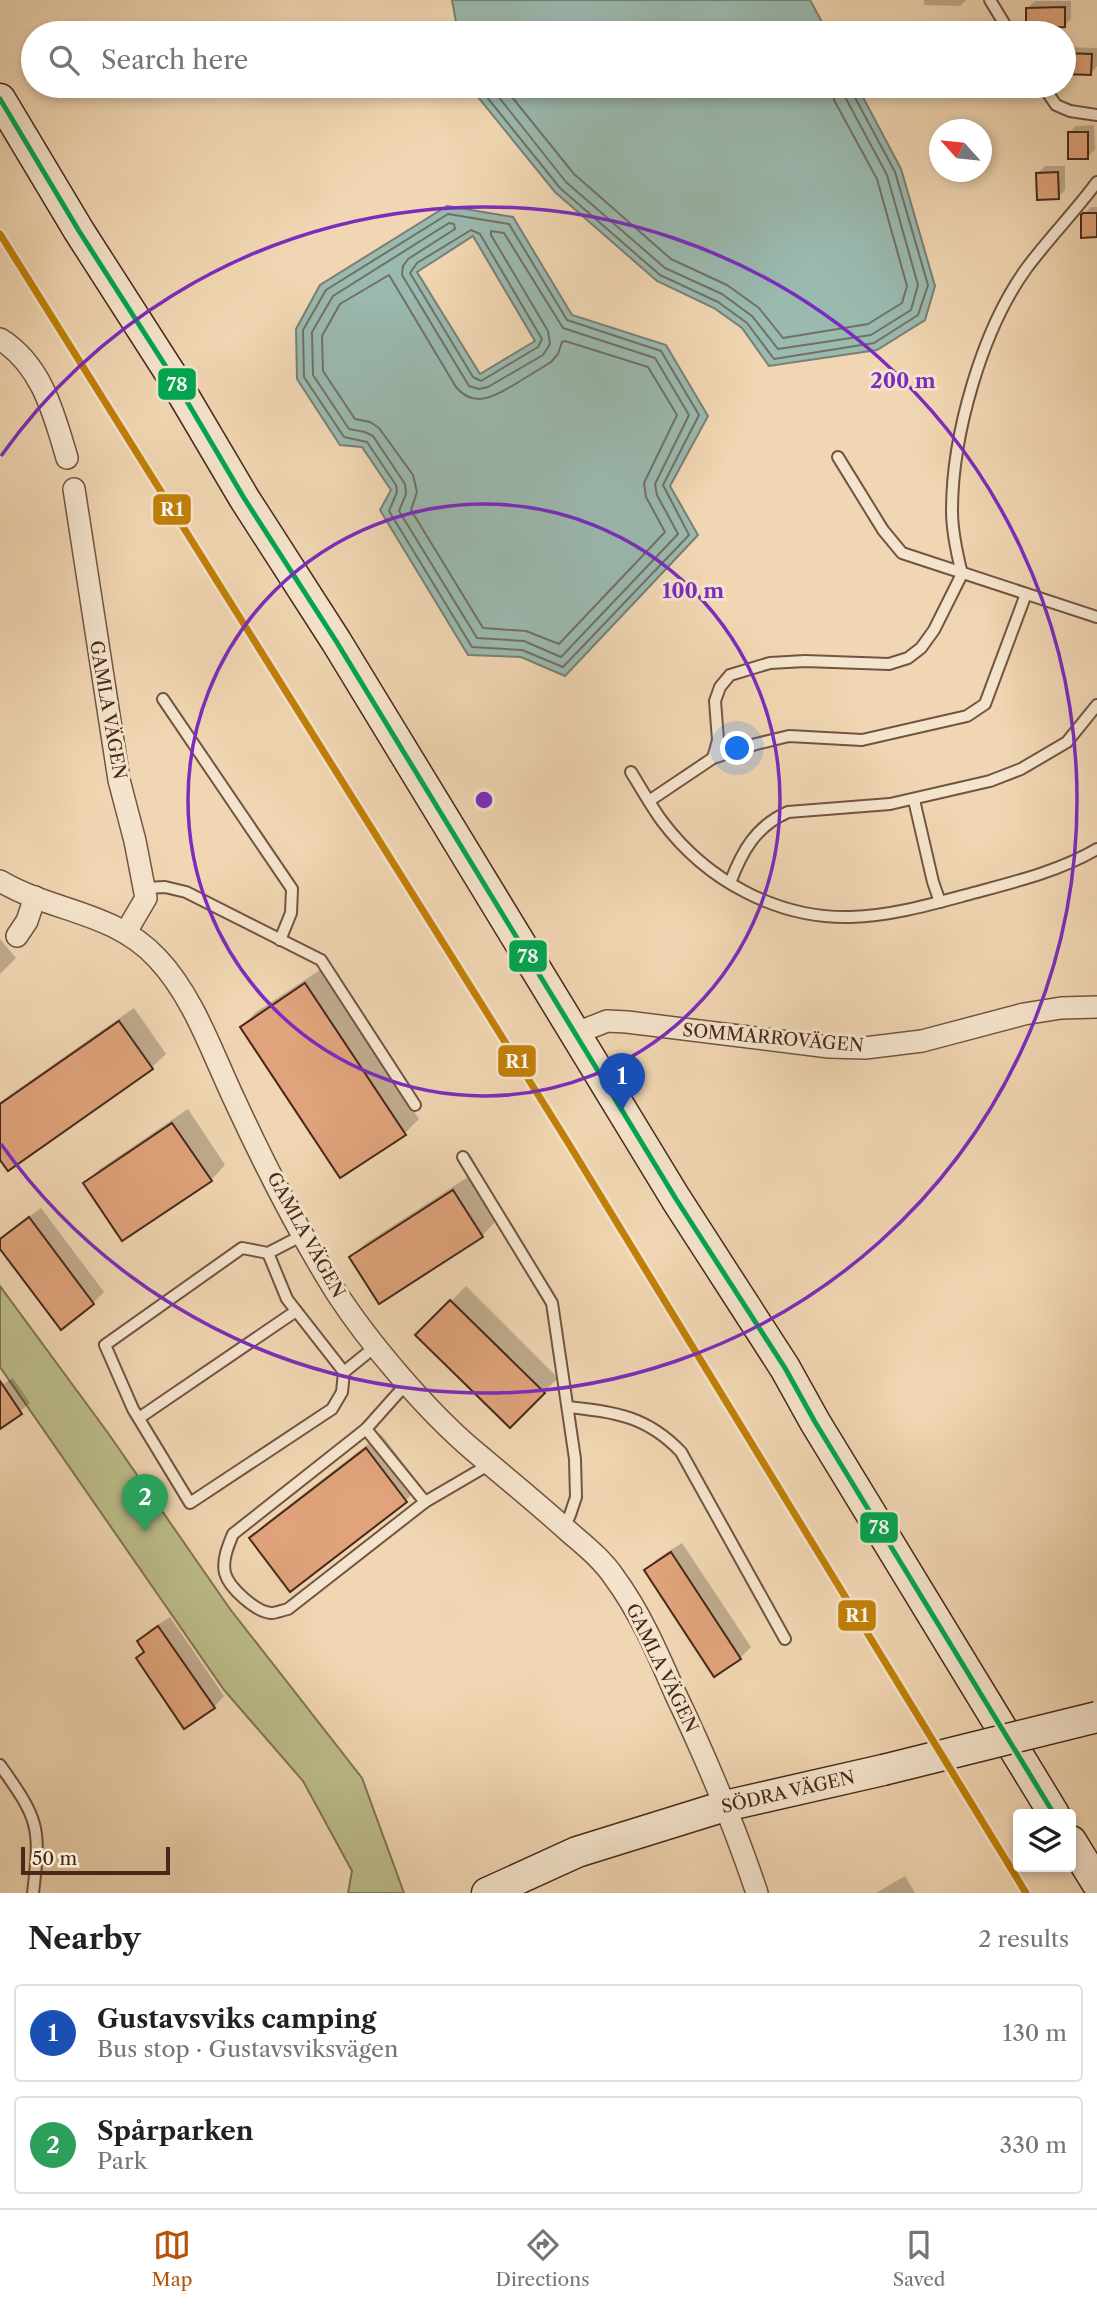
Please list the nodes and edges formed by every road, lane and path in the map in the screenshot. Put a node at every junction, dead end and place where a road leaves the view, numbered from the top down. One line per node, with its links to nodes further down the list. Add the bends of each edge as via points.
1 (990, 0): 2 (lane)
2 (1003, 21)
3 (1051, 98): 5 (lane, via 1070,111)
4 (0, 99): 30 (street)
5 (1097, 115)
6 (1097, 182): 11 (lane, via 1026,269 995,320 980,360 953,488 953,524)
7 (0, 339): 9 (street, via 28,364 46,392)
8 (838, 457): 11 (lane, via 902,553)
9 (67, 458)
10 (74, 489): 23 (street, GAMLA VÄGEN, via 119,780)
11 (962, 574): 12 (lane); 16 (lane, via 934,630 908,658 888,664 770,663 730,675 715,701 718,740)
12 (1026, 594): 13 (lane); 16 (lane, via 995,683 978,711 862,740 789,736)
13 (1097, 617)
14 (163, 699): 28 (lane, via 292,889 291,913)
15 (1097, 705): 18 (lane, via 1067,742 1049,755 990,781)
16 (713, 758): 19 (lane)
17 (631, 772): 19 (lane)
18 (914, 800): 22 (lane, via 788,812 774,818 747,845); 25 (lane)
19 (649, 801): 22 (lane, via 684,846)
20 (1097, 849): 25 (lane, via 1049,870)
21 (0, 881): 24 (street, GAMLA VÄGEN)
22 (730, 883): 25 (lane, via 784,908 849,917)
23 (145, 888): 26 (street, via 146,898); 28 (lane, via 186,892)
24 (35, 897): 26 (street, GAMLA VÄGEN); 27 (street)
25 (940, 902)
26 (126, 932): 33 (street, GAMLA VÄGEN, via 154,955 180,986)
27 (17, 936)
28 (281, 940): 31 (lane, via 321,960)
29 (1097, 1007): 30 (street, SOMMARROVÄGEN, via 1024,1014 922,1041 865,1048 607,1021)
30 (574, 1034): 49 (street, via 785,1368)
31 (415, 1105)
32 (463, 1157): 39 (lane, via 552,1303)
33 (303, 1235): 34 (lane); 36 (street, GAMLA VÄGEN)
34 (268, 1253): 35 (lane); 40 (lane, via 242,1248 105,1345)
35 (296, 1311): 37 (lane); 40 (lane)
36 (376, 1346): 37 (lane); 38 (street, GAMLA VÄGEN)
37 (344, 1372): 40 (lane, via 342,1392 332,1409 190,1503)
38 (407, 1383): 41 (lane); 42 (street, GAMLA VÄGEN)
39 (568, 1407): 44 (lane, via 576,1497); 45 (lane, via 612,1412 666,1435 681,1452)
40 (139, 1418)
41 (366, 1429): 43 (lane); 43 (lane, via 233,1534 225,1553 225,1574 236,1590 251,1605 271,1613 288,1609)
42 (489, 1464): 43 (lane); 44 (street, GAMLA VÄGEN)
43 (425, 1502)
44 (564, 1527): 48 (street, GAMLA VÄGEN, via 614,1577 632,1606)
45 (785, 1639)
46 (1097, 1717): 48 (street, SÖDRA VÄGEN, bridge)
47 (0, 1765): 52 (lane, via 35,1820)
48 (725, 1806): 53 (street, SÖDRA VÄGEN, via 576,1852); 54 (street, GAMLA VÄGEN)
49 (1051, 1809)
50 (1076, 1848): 51 (street)
51 (1097, 1883)
52 (33, 1893)
53 (487, 1893)
54 (757, 1893)

